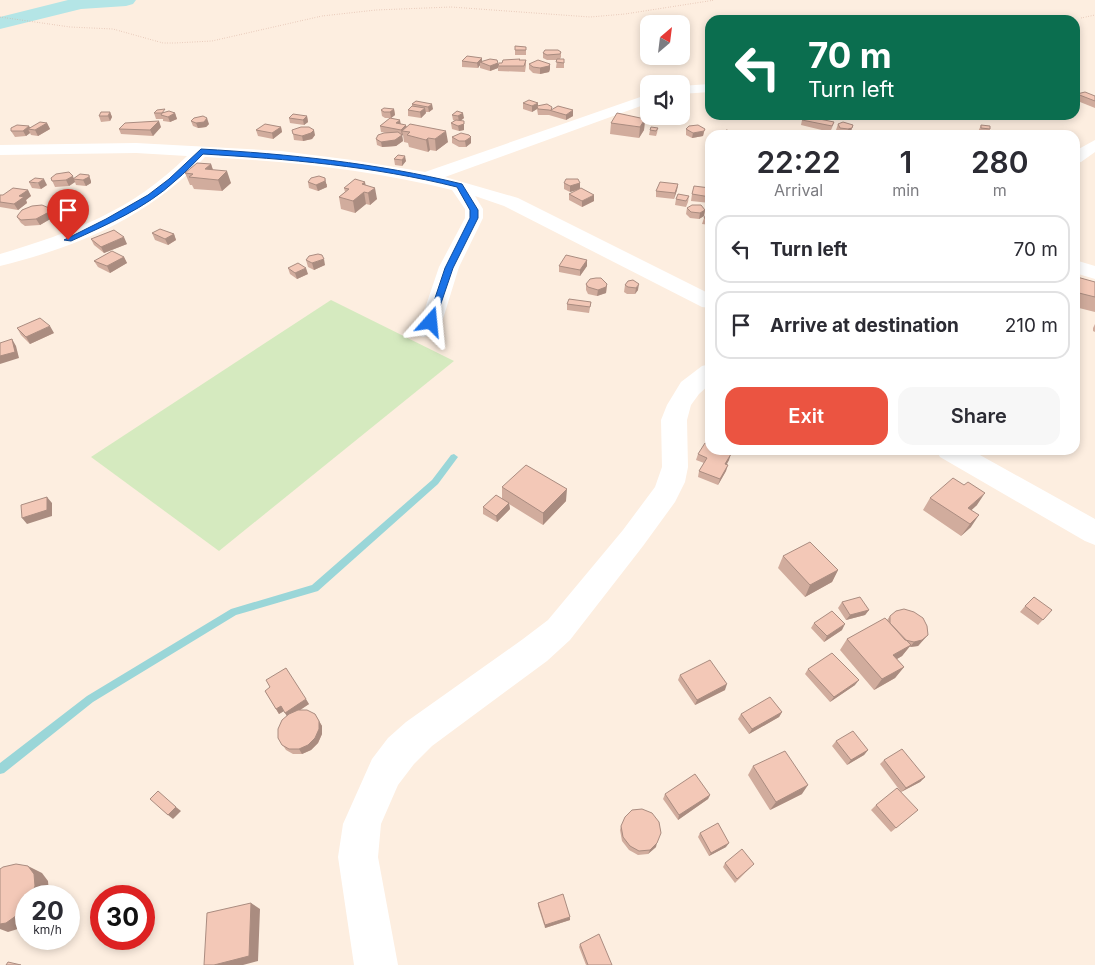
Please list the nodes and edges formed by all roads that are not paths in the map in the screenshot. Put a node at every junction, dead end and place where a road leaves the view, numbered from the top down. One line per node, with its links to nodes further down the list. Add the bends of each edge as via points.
1 (705, 88): 2 (street)
2 (690, 89)
3 (640, 102): 8 (street)
4 (1095, 145): 7 (street)
5 (0, 150): 6 (street, via 108,147)
6 (201, 152): 8 (street, via 281,156); 10 (street, via 172,181 109,221 68,240)
7 (1080, 155)
8 (426, 178): 9 (street)
9 (459, 186): 13 (street, via 511,202); 14 (street, via 474,210 474,218 449,268 431,322)
10 (0, 260)
11 (1080, 268): 12 (street)
12 (1095, 273)
13 (705, 299)
14 (423, 330)
15 (705, 376): 18 (street, via 690,388 678,405 674,420 674,467 665,494 559,630 419,734 401,750 385,772 362,824 358,857)
16 (958, 455): 17 (street)
17 (1095, 533)
18 (376, 965)

